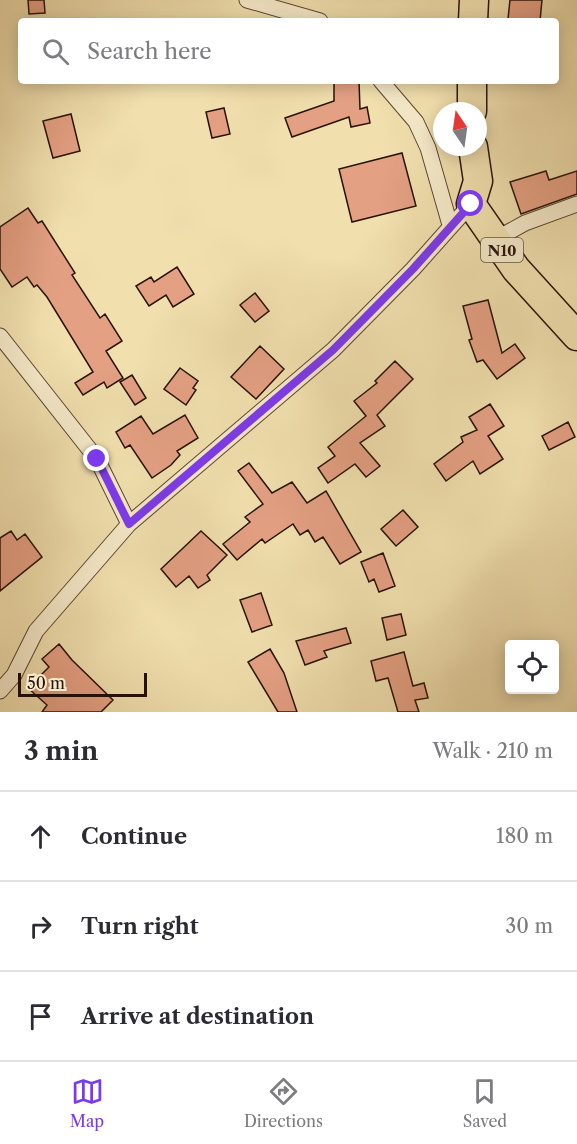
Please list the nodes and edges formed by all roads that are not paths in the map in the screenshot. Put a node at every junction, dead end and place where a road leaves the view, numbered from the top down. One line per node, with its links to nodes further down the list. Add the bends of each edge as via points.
1 (247, 0): 3 (street)
2 (474, 0): 4 (highway)
3 (310, 18)
4 (473, 18)
5 (384, 84): 11 (street, via 416,122 428,148)
6 (472, 84): 7 (highway)
7 (472, 102)
8 (474, 156): 9 (highway, via 478,181)
9 (471, 204): 11 (street); 12 (highway, N10)
10 (577, 204): 12 (street, via 525,223)
11 (450, 225): 15 (street, via 413,269 333,350)
12 (494, 240): 14 (highway, N10)
13 (0, 336): 15 (street, via 97,459)
14 (577, 336)
15 (129, 524): 16 (street, via 36,631 14,675)
16 (0, 691)

